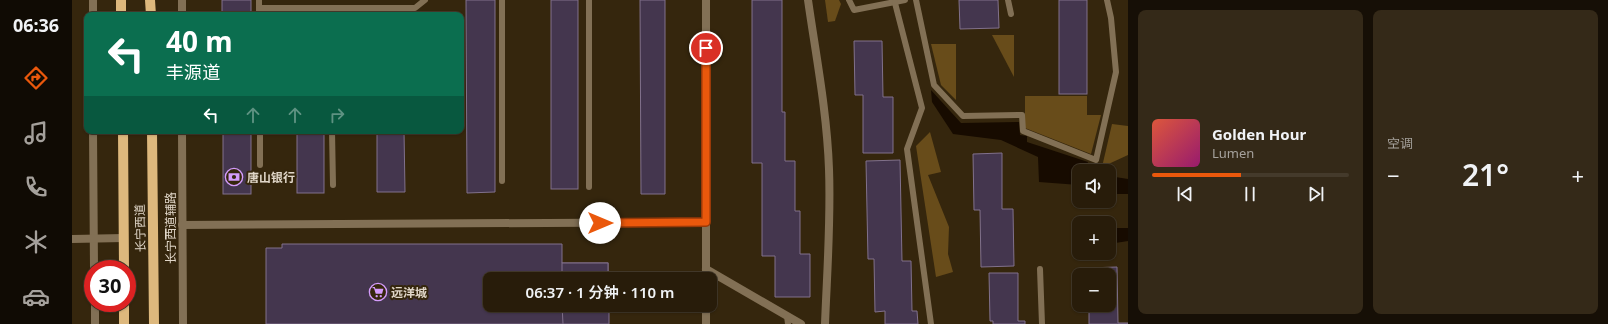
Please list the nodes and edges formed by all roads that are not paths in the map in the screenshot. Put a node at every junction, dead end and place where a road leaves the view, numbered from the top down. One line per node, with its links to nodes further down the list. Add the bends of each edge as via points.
1 (92, 0): 20 (street)
2 (121, 0): 21 (main road)
3 (150, 0): 22 (main road)
4 (182, 0): 23 (street)
5 (259, 0): 18 (lane)
6 (425, 0): 19 (lane)
7 (502, 0): 35 (lane)
8 (589, 0): 37 (lane)
9 (706, 0): 38 (street)
10 (808, 0): 57 (street, via 829,168 830,231)
11 (849, 0): 16 (lane, via 854,10)
12 (905, 0): 16 (lane)
13 (916, 0): 15 (lane, via 934,85 963,116 1022,115 1023,131 1096,160 1116,72)
14 (1008, 0): 27 (lane)
15 (1107, 0)
16 (895, 3): 58 (lane, via 922,108 907,149)
17 (331, 7): 18 (lane); 19 (lane); 25 (lane)
18 (259, 8): 24 (lane)
19 (415, 8): 26 (lane)
20 (93, 12)
21 (121, 12)
22 (151, 12)
23 (182, 12)
24 (259, 12)
25 (331, 12)
26 (415, 12)
27 (1011, 14)
28 (93, 134): 42 (street)
29 (123, 134): 40 (main road, 长宁西道)
30 (152, 134): 53 (main road, 长宁西道)
31 (182, 134): 39 (street, 长宁西道辅路)
32 (260, 134): 34 (lane)
33 (332, 134): 36 (lane)
34 (260, 165)
35 (502, 181)
36 (333, 185)
37 (589, 187)
38 (706, 222): 39 (street); 45 (street)
39 (182, 224): 54 (street, 长宁西道辅路)
40 (124, 238): 42 (street); 44 (main road, 长宁西道)
41 (72, 239): 42 (street)
42 (94, 239): 43 (street)
43 (94, 260)
44 (124, 260)
45 (706, 269): 50 (street)
46 (1040, 269): 59 (lane)
47 (95, 312): 51 (street)
48 (124, 312): 52 (main road)
49 (706, 312): 55 (street)
50 (787, 320): 56 (street)
51 (95, 324)
52 (124, 324)
53 (154, 324)
54 (183, 324)
55 (706, 324)
56 (801, 324)
57 (825, 324)
58 (931, 324)
59 (1042, 324)

